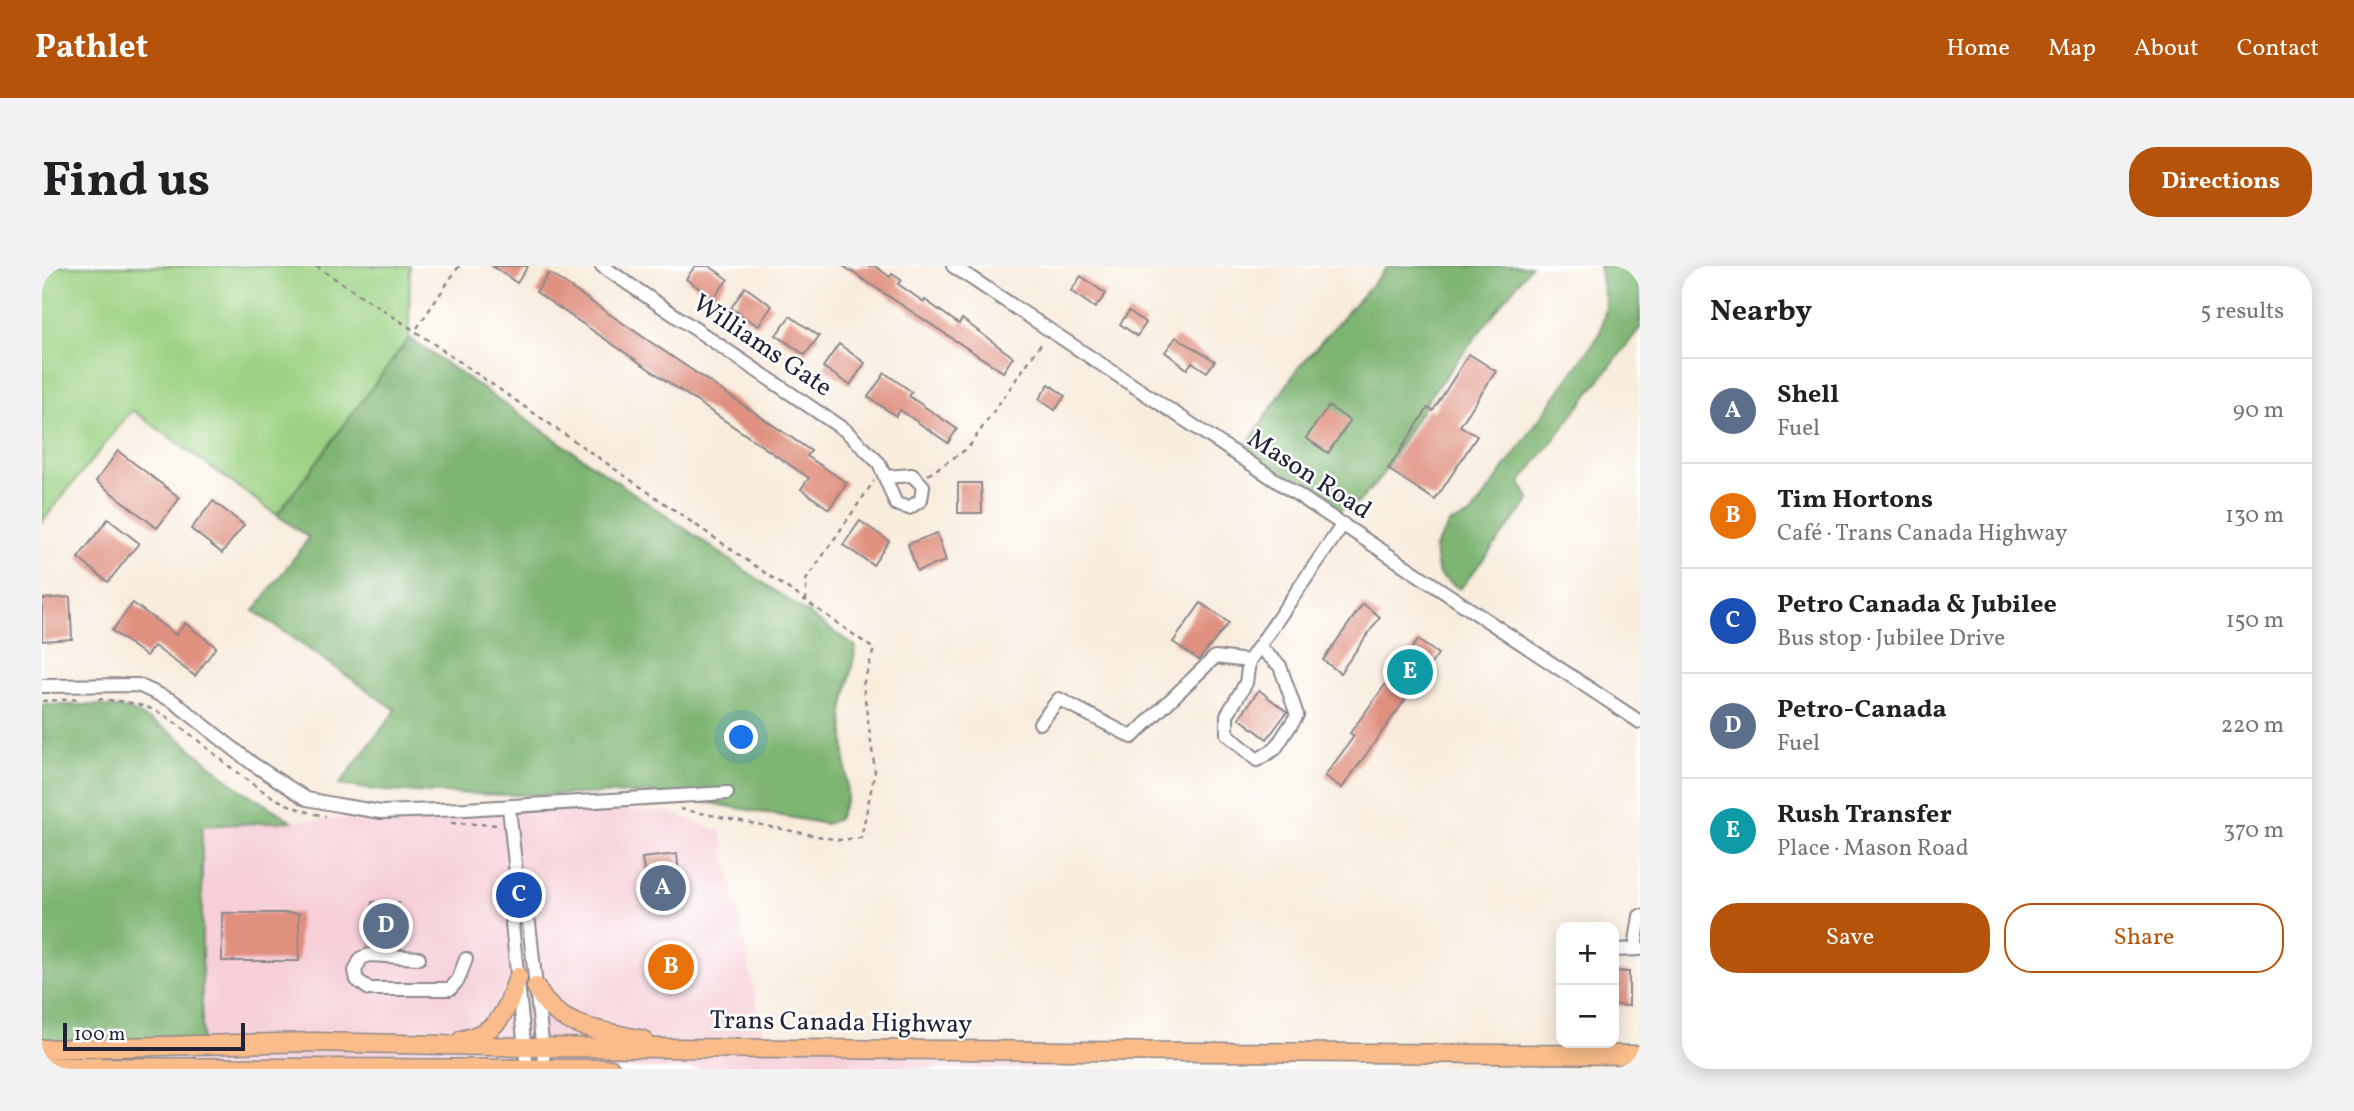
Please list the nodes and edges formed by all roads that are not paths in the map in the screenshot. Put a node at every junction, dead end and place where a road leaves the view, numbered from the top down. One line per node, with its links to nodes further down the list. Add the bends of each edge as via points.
1 (601, 266): 3 (street, Williams Gate, via 832,420 870,453)
2 (953, 266): 4 (street, Mason Road)
3 (885, 475): 3 (street, Williams Gate, via 896,504 916,506 923,493 918,480 905,474)
4 (1343, 524): 5 (street); 8 (street, Mason Road)
5 (1259, 647): 6 (street); 6 (street, via 1280,666 1297,715 1275,749 1257,760 1227,734 1227,715 1246,683)
6 (1249, 661): 9 (street, via 1215,657 1132,737 1059,699)
7 (42, 686): 11 (street, via 138,685 173,701 253,764 307,799 382,812)
8 (1640, 722)
9 (1040, 723)
10 (727, 793): 11 (street)
11 (509, 807): 12 (street)
12 (520, 910): 18 (street, via 512,924); 19 (street, via 528,923)
13 (1640, 916): 14 (street)
14 (1637, 948): 15 (street)
15 (1619, 950)
16 (419, 958): 17 (street, via 361,958 355,971 357,980 369,989 450,989)
17 (466, 959)
18 (518, 977): 20 (highway, via 506,1012 495,1025 482,1036); 21 (street)
19 (536, 987): 21 (street); 22 (highway, via 555,1015 570,1022)
20 (442, 1045): 21 (highway, Trans Canada Highway); 23 (highway, Trans Canada Highway, via 313,1042)
21 (533, 1047): 22 (highway, Trans Canada Highway); 27 (street)
22 (674, 1047): 24 (highway, Trans Canada Highway)
23 (42, 1049)
24 (1640, 1055)
25 (303, 1066): 26 (highway); 27 (highway); 28 (highway)
26 (50, 1068)
27 (536, 1068): 29 (highway)
28 (323, 1069)
29 (602, 1069): 30 (highway)
30 (611, 1069)

